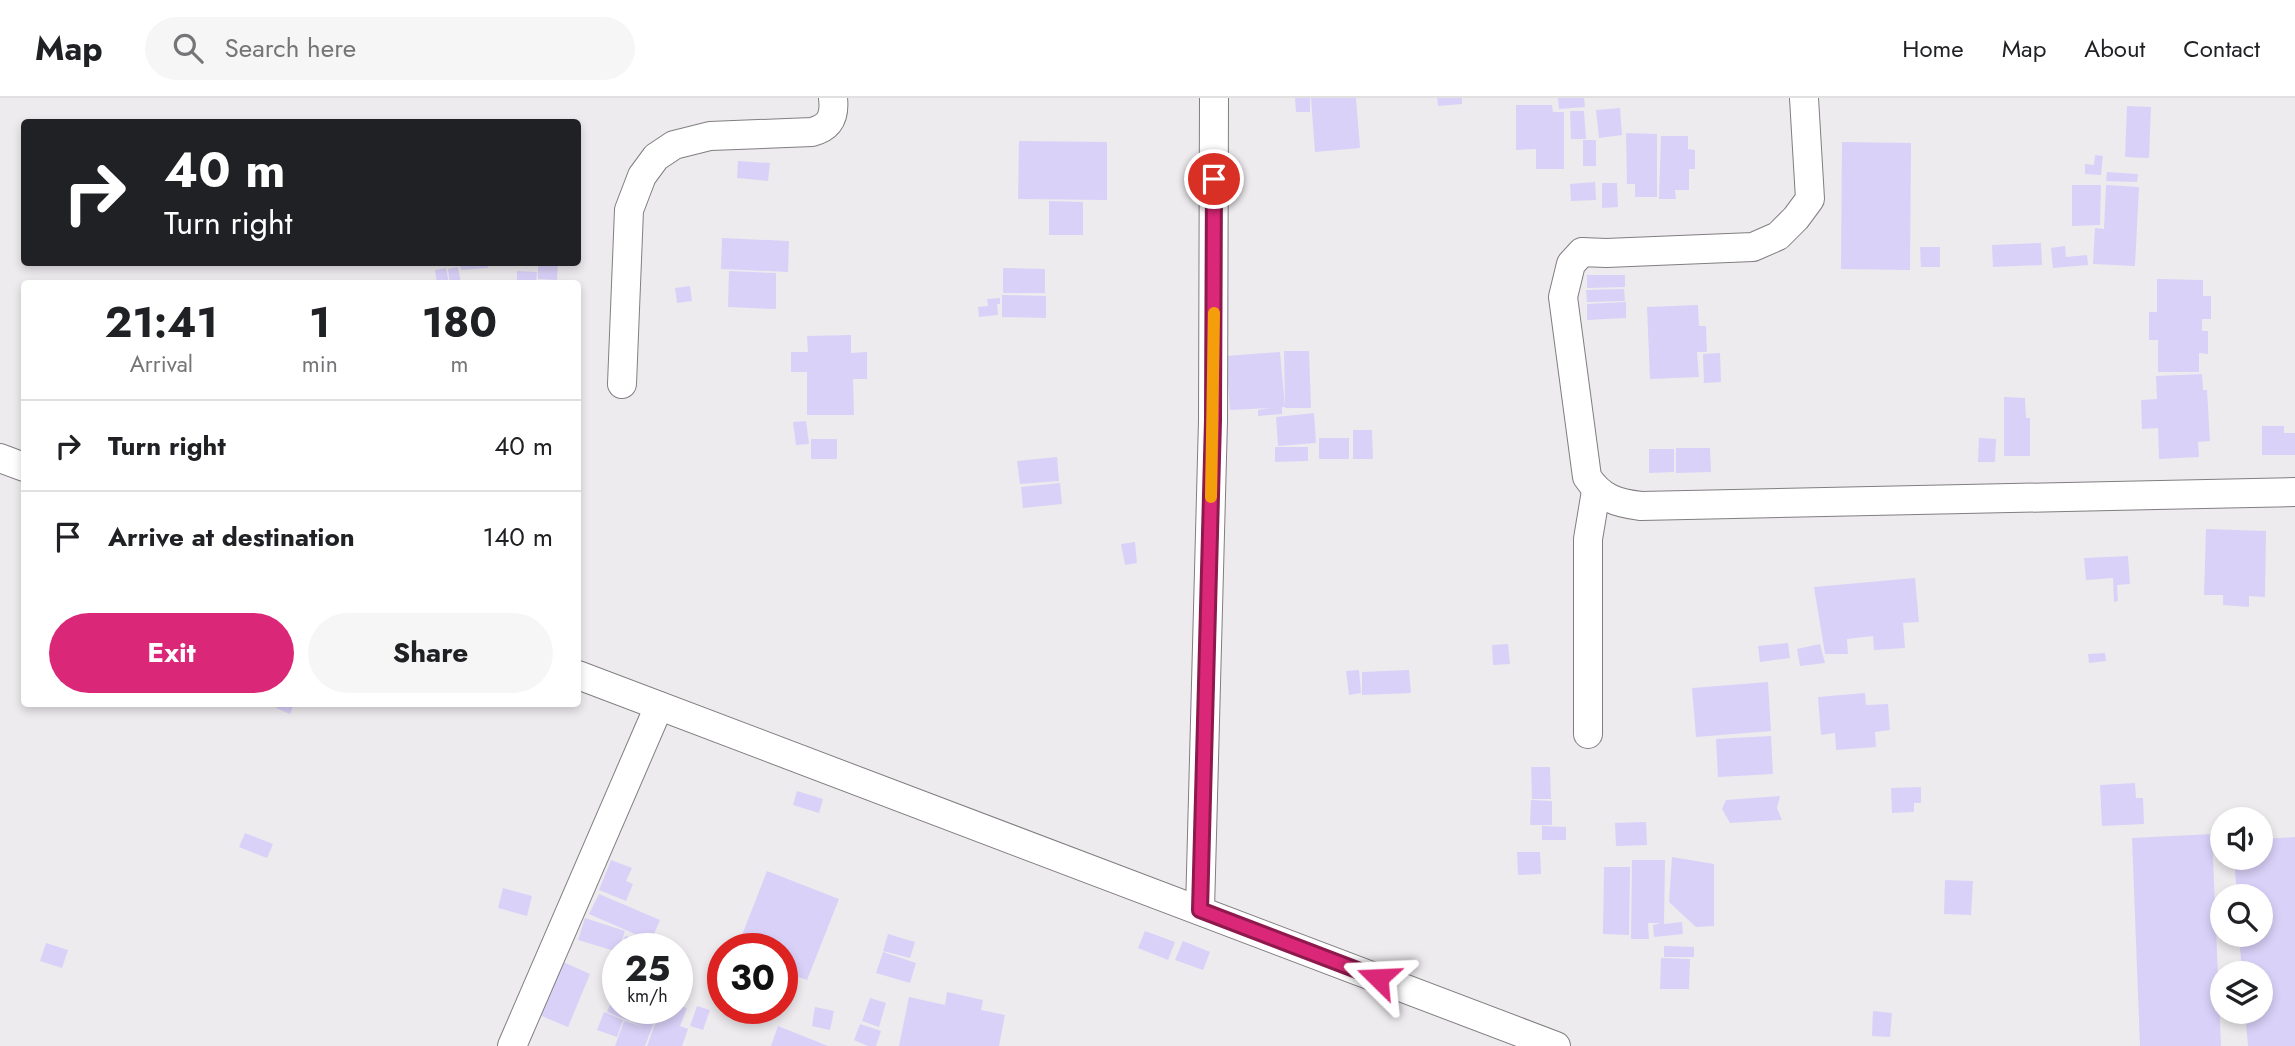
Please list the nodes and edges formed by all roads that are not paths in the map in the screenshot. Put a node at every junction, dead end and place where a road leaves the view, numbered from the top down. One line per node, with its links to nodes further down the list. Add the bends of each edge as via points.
1 (833, 98): 4 (street, via 832,119 822,130 710,136 674,145 656,157 642,176 629,210)
2 (1214, 98): 12 (street, via 1213,420)
3 (1804, 98): 7 (street, via 1810,199 1778,236 1753,247 1582,252 1571,264 1563,297 1587,477)
4 (622, 384)
5 (0, 457): 6 (street)
6 (21, 466)
7 (1596, 491): 8 (street, via 1622,504 1640,506); 11 (street, via 1588,539)
8 (2295, 492)
9 (581, 676): 10 (street)
10 (659, 706): 12 (street); 13 (street)
11 (1588, 734)
12 (1200, 910): 14 (street)
13 (512, 1046)
14 (1556, 1046)

